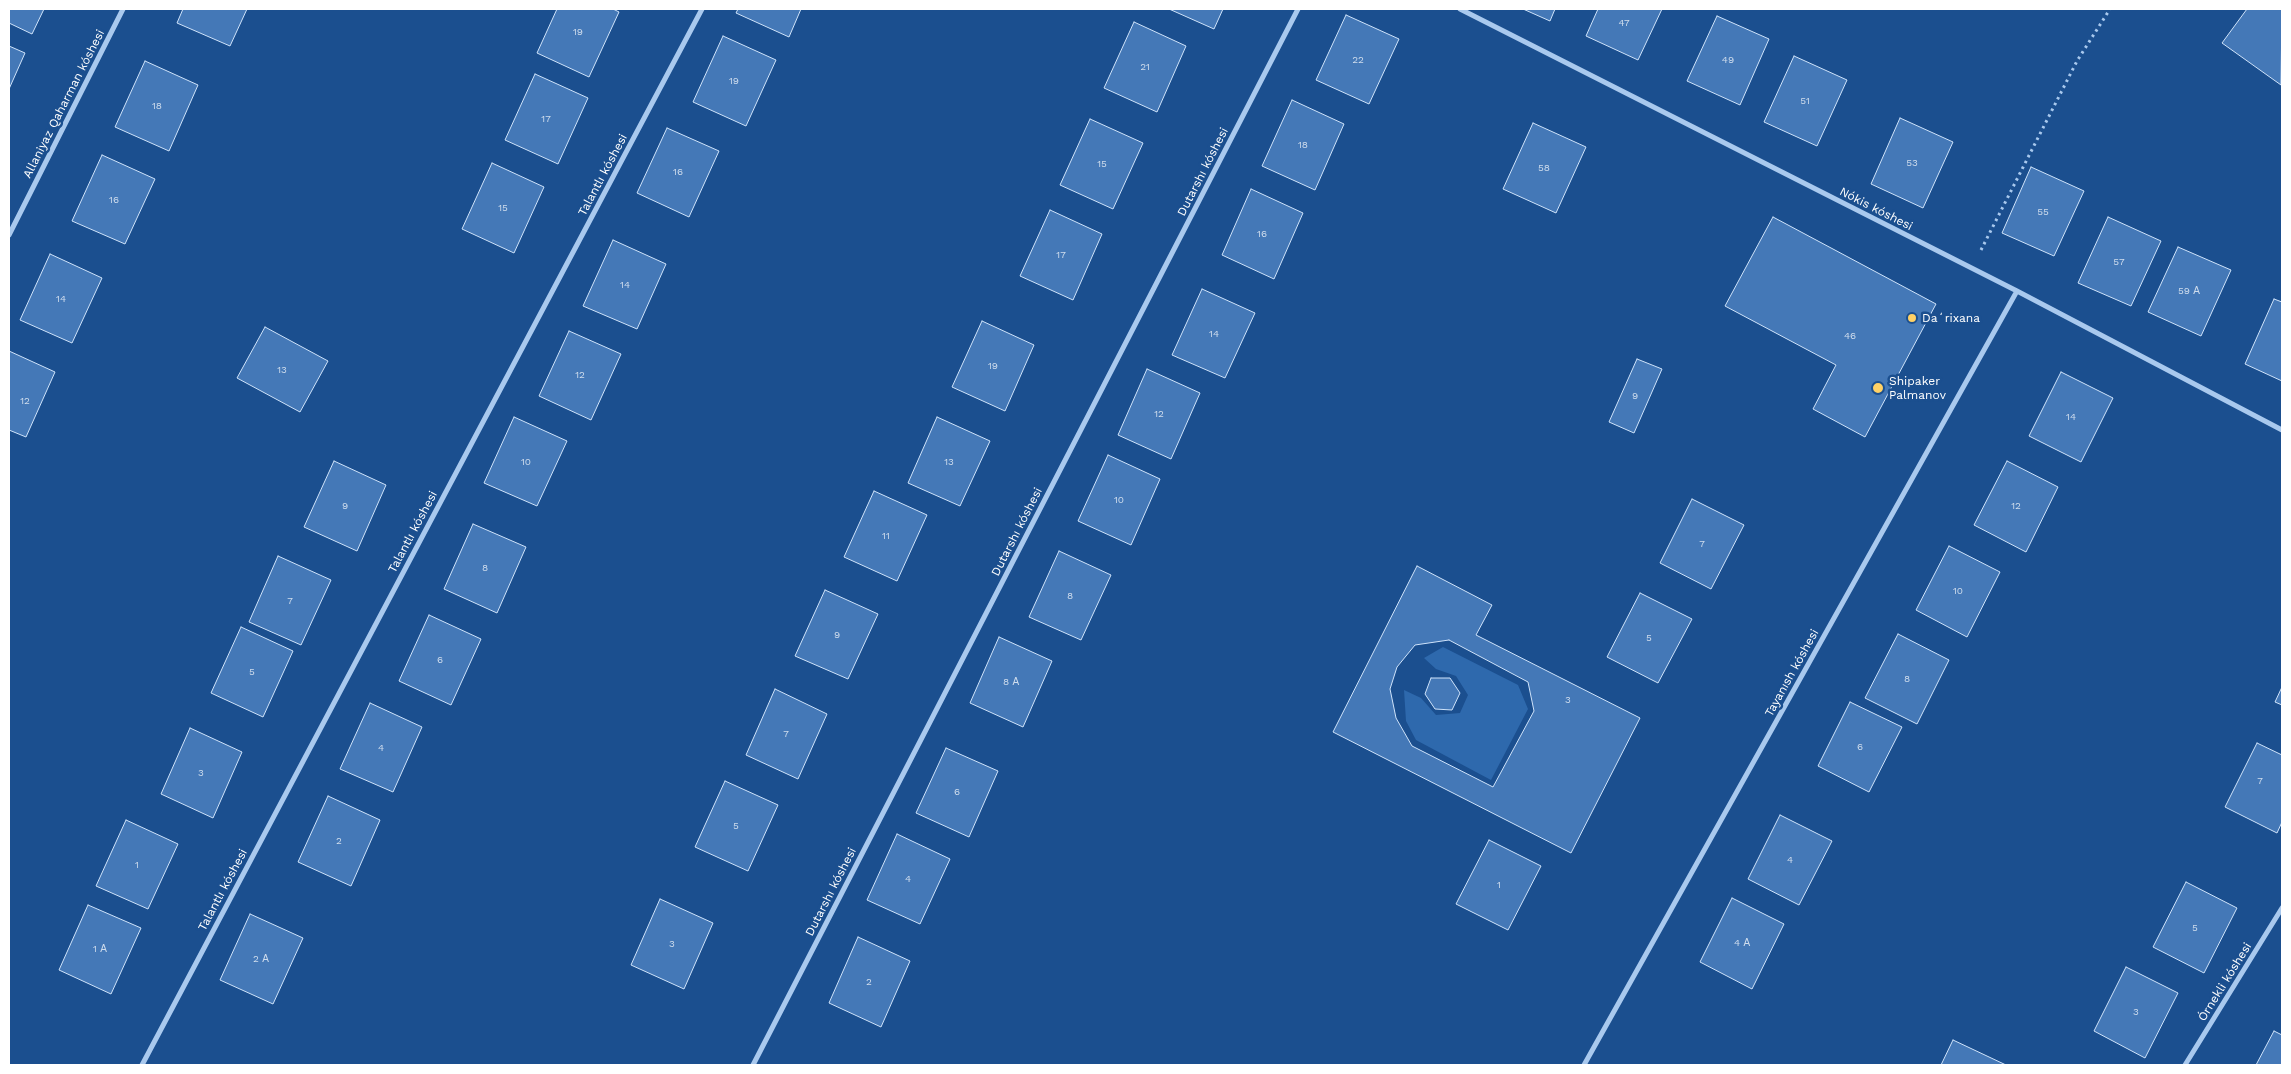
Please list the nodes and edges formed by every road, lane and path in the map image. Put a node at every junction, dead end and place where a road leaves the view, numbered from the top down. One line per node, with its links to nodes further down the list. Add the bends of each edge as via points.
1 (123, 9): 6 (street, Allaniyaz Qaharman kóshesi)
2 (702, 9): 11 (street, Talantlı kóshesi)
3 (1298, 9): 12 (street, Dutarshı kóshesi)
4 (1460, 9): 7 (street, Nókis kóshesi)
5 (2110, 9): 7 (path, via 2077,61)
6 (9, 235)
7 (1972, 268): 8 (street, Nókis kóshesi)
8 (2017, 291): 9 (street, Nókis kóshesi); 13 (street, Tayanısh kóshesi)
9 (2282, 430)
10 (2282, 908): 14 (street, Órnekli kóshesi)
11 (142, 1065)
12 (754, 1065)
13 (1584, 1065)
14 (2185, 1065)

